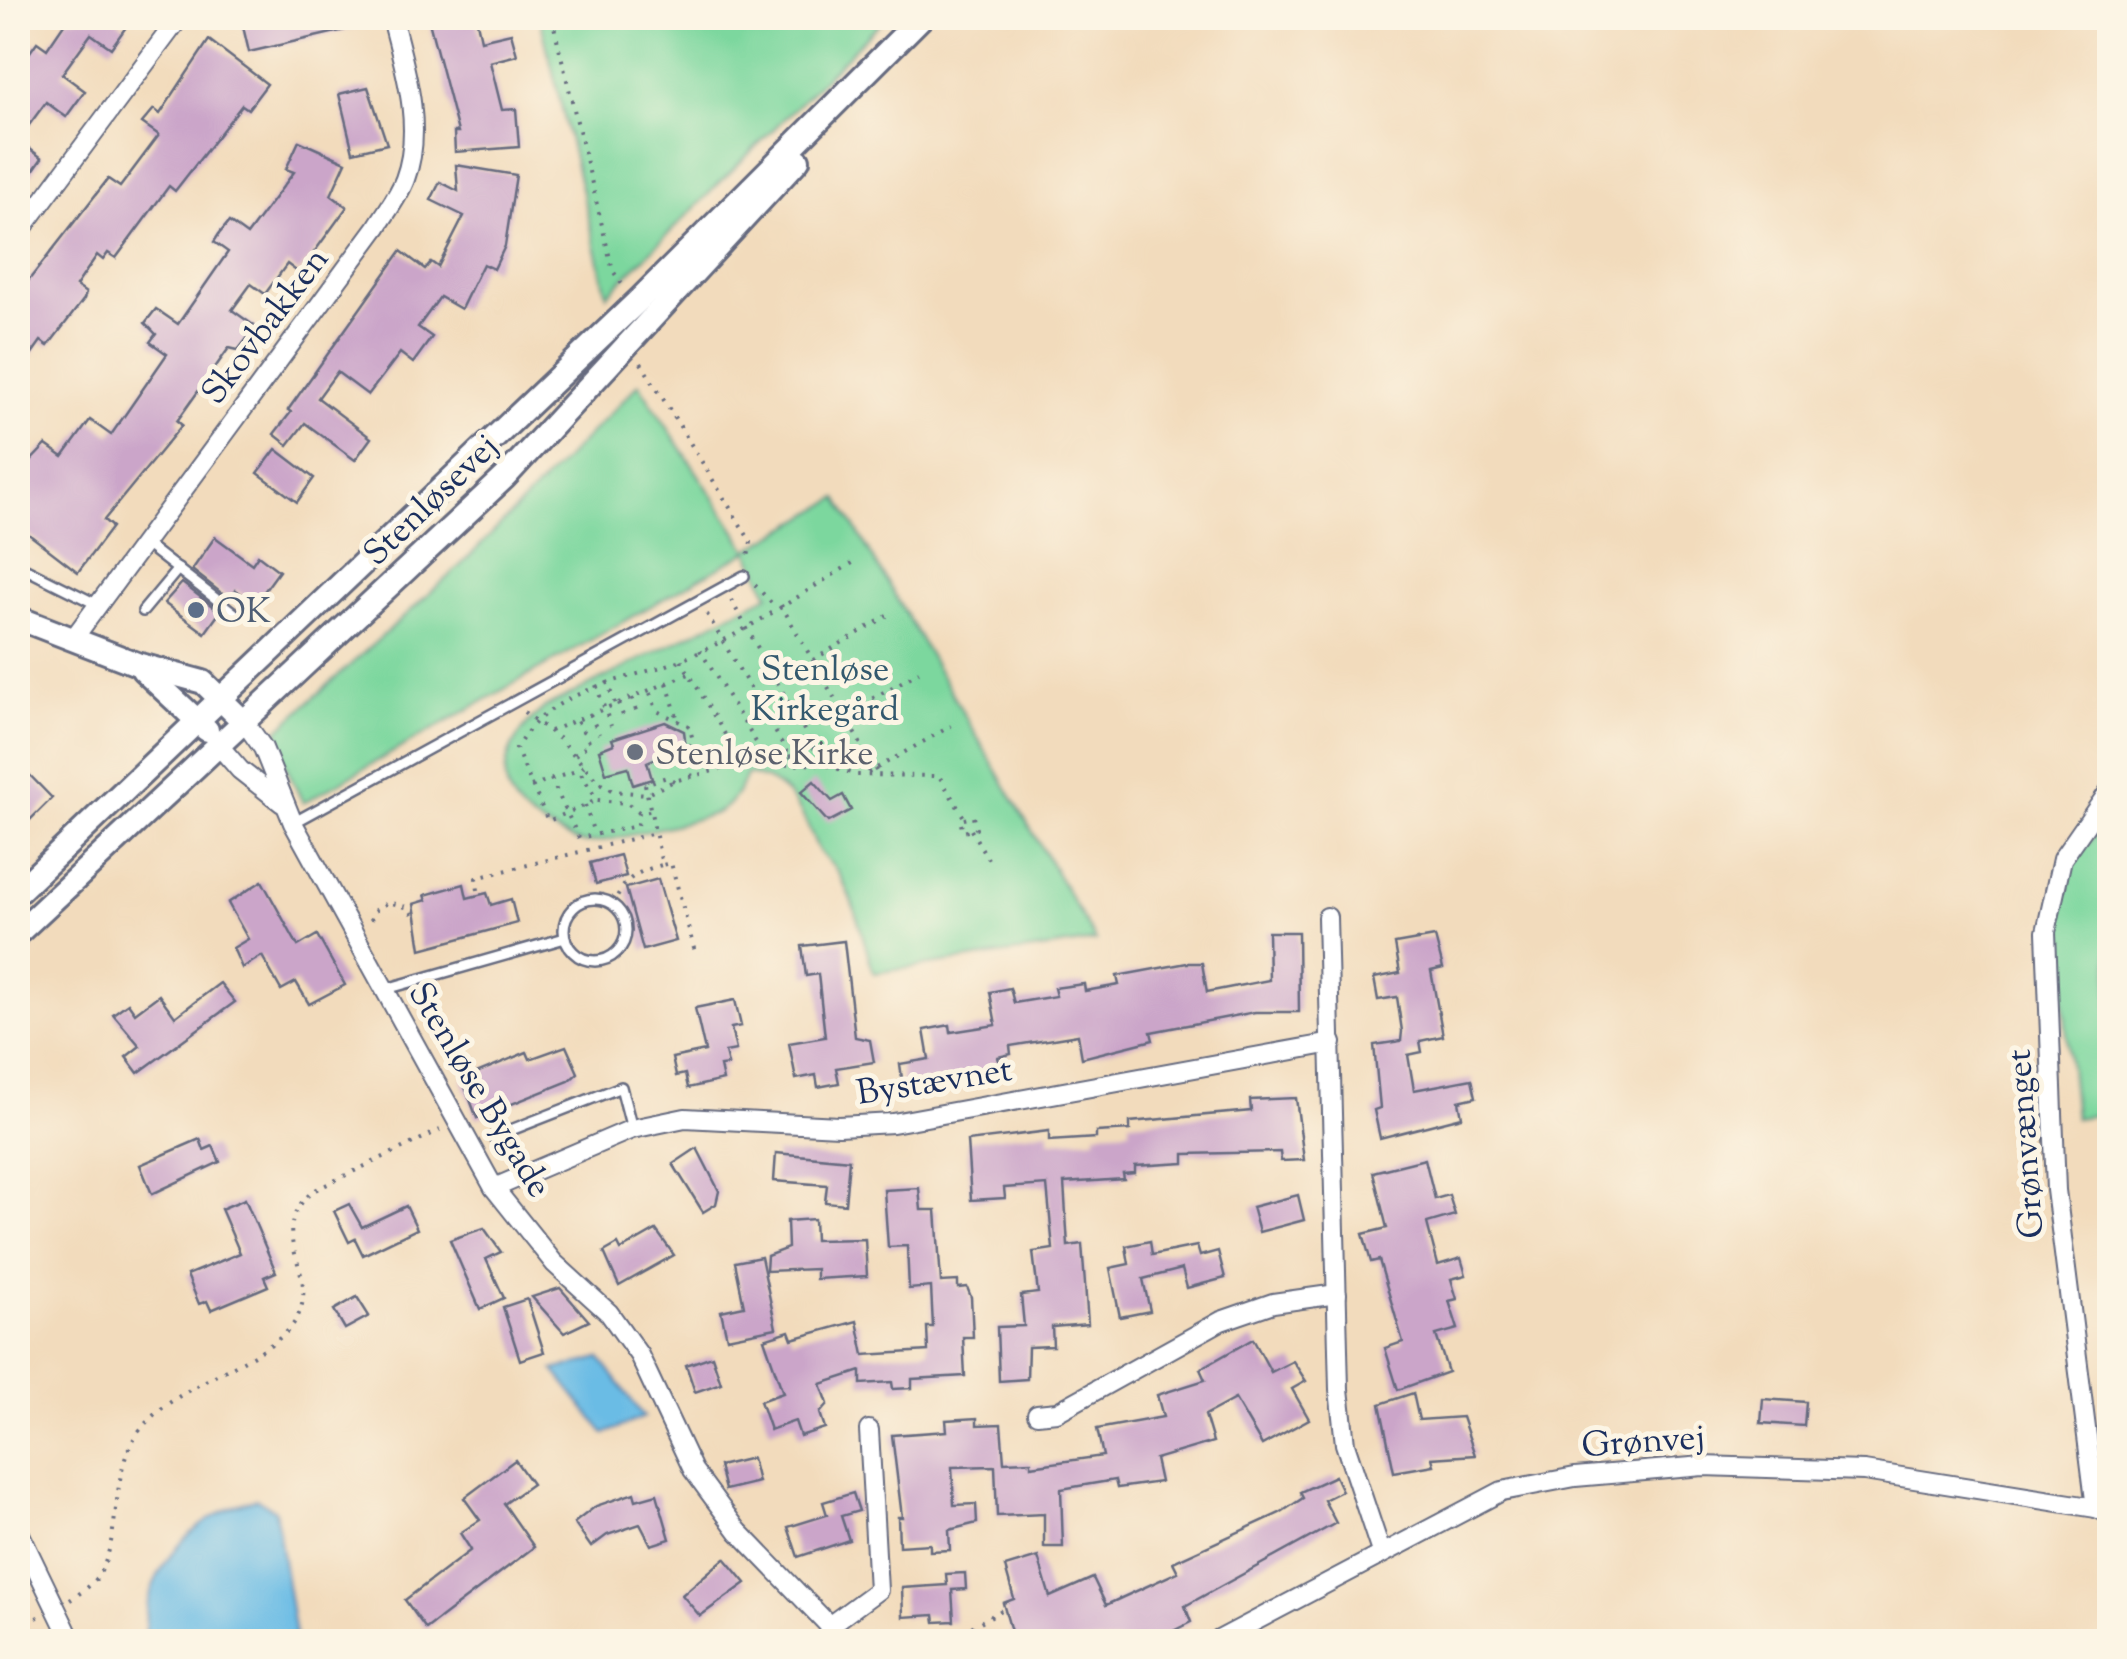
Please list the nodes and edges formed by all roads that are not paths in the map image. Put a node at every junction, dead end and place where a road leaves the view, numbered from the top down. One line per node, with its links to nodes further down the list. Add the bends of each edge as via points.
1 (179, 18): 5 (street)
2 (392, 18): 6 (street, Skovbakken, via 410,102 405,180)
3 (921, 18): 4 (street, Stenløsevej)
4 (859, 83): 16 (street, Stenløsevej); 18 (street, Stenløsevej, via 818,138 505,477)
5 (18, 234)
6 (144, 543): 8 (lane); 10 (street, Skovbakken)
7 (18, 565): 10 (lane)
8 (178, 569): 11 (lane); 12 (lane)
9 (744, 576): 22 (lane)
10 (98, 605): 14 (street, Skovbakken)
11 (143, 612)
12 (234, 613)
13 (18, 618): 14 (street)
14 (73, 639): 15 (street)
15 (137, 664): 16 (street, via 202,682); 17 (street)
16 (223, 700): 17 (street, Stenløsevej); 18 (street)
17 (200, 722): 19 (street); 23 (street, Stenløsevej)
18 (246, 724): 19 (street, Stenløsevej); 21 (street, Stenløse Bygade, via 263,748)
19 (220, 747): 21 (street, Stenløse Bygade); 25 (street, Stenløsevej)
20 (2110, 790): 35 (street, Grønvænget, via 2062,859 2046,932 2056,1190)
21 (283, 803): 22 (street, Stenløse Bygade)
22 (293, 823): 27 (street, Stenløse Bygade)
23 (18, 892)
24 (1327, 917): 28 (street)
25 (18, 933)
26 (565, 938): 26 (lane, via 568,914 577,905 602,900 622,914 626,936 602,961 578,957); 27 (lane)
27 (383, 990): 31 (street, Stenløse Bygade)
28 (1332, 1043): 29 (street, Bystævnet, via 893,1124 684,1118); 32 (street)
29 (632, 1129): 30 (lane, via 621,1086); 31 (street, Bystævnet)
30 (493, 1137)
31 (494, 1188): 38 (street, Stenløse Bygade, via 554,1262 609,1314 640,1355 692,1470 738,1531)
32 (1337, 1294): 33 (street, via 1273,1302 1221,1321 1057,1412); 37 (street, via 1346,1444)
33 (1036, 1414)
34 (869, 1430): 38 (street, via 878,1590)
35 (2103, 1511): 37 (street, Grønvej, via 1864,1471 1703,1466 1576,1477 1502,1492)
36 (18, 1530): 39 (street)
37 (1381, 1552): 41 (street, Grønvej)
38 (829, 1626): 40 (street, Stenløse Bygade)
39 (72, 1642)
40 (845, 1642)
41 (1215, 1642)

